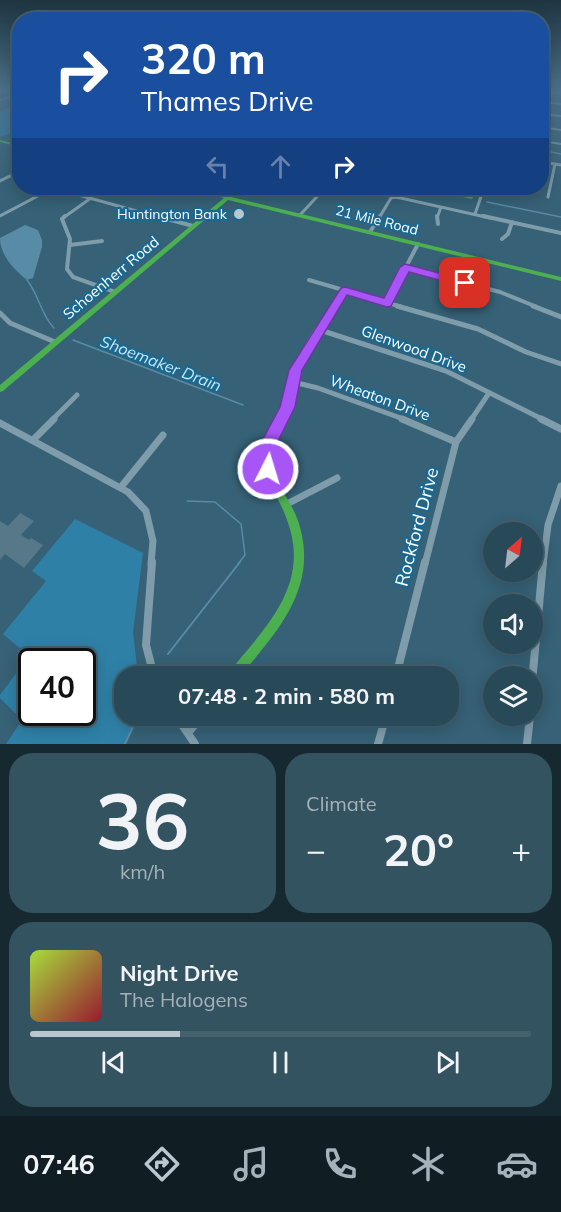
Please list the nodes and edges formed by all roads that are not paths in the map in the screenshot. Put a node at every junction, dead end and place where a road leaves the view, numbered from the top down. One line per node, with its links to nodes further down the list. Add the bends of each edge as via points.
1 (549, 163): 2 (street)
2 (555, 164): 3 (street); 4 (street)
3 (561, 165)
4 (549, 191)
5 (40, 195): 16 (street)
6 (80, 195): 11 (street)
7 (215, 195): 12 (street, 21 Mile Road)
8 (231, 195): 12 (street, Schoenherr Road)
9 (319, 195): 15 (street)
10 (482, 195): 14 (street)
11 (91, 198): 19 (street); 25 (street, via 62,219)
12 (227, 198): 15 (street, 21 Mile Road); 19 (street, Schoenherr Road)
13 (441, 207): 14 (street); 18 (street); 20 (street, via 391,198)
14 (475, 214): 17 (street)
15 (300, 215): 20 (street, 21 Mile Road)
16 (0, 216)
17 (512, 222): 21 (street); 22 (street)
18 (438, 224)
19 (193, 226): 30 (street, Schoenherr Road)
20 (370, 232): 24 (street, 21 Mile Road)
21 (561, 233)
22 (502, 239)
23 (102, 241): 25 (street)
24 (417, 244): 26 (street); 27 (street, 21 Mile Road)
25 (70, 245): 30 (street, via 69,274)
26 (405, 267): 31 (street); 33 (street, via 500,292)
27 (561, 279)
28 (309, 280): 29 (street)
29 (345, 291): 31 (street); 34 (street)
30 (115, 292): 35 (street, Schoenherr Road)
31 (387, 303): 36 (street, via 478,329)
32 (0, 313): 35 (street, via 10,323)
33 (561, 317)
34 (320, 330): 37 (street, via 299,362); 39 (street, Glenwood Drive, via 431,365)
35 (56, 342): 38 (street, Schoenherr Road)
36 (561, 364)
37 (293, 382): 45 (street, Wheaton Drive, via 411,422); 50 (street, via 268,452 271,478)
38 (0, 389)
39 (489, 393): 42 (street, Glenwood Drive); 45 (street, Rockford Drive)
40 (77, 394): 44 (street)
41 (0, 423): 44 (street)
42 (561, 429)
43 (163, 435): 48 (street)
44 (33, 440): 48 (street)
45 (456, 442): 53 (street, Rockford Drive)
46 (337, 478): 50 (street)
47 (561, 486): 49 (street)
48 (121, 488): 51 (street, via 143,506 151,523 153,553 146,634)
49 (558, 504): 54 (street, via 544,547)
50 (285, 505): 52 (street, via 302,544 300,578 284,611)
51 (151, 666)
52 (241, 666)
53 (399, 666)
54 (534, 666)
55 (183, 726): 59 (street)
56 (194, 726): 59 (street)
57 (383, 726): 61 (street)
58 (529, 726): 62 (street)
59 (188, 733): 60 (street)
60 (195, 744)
61 (378, 744)
62 (527, 744)

